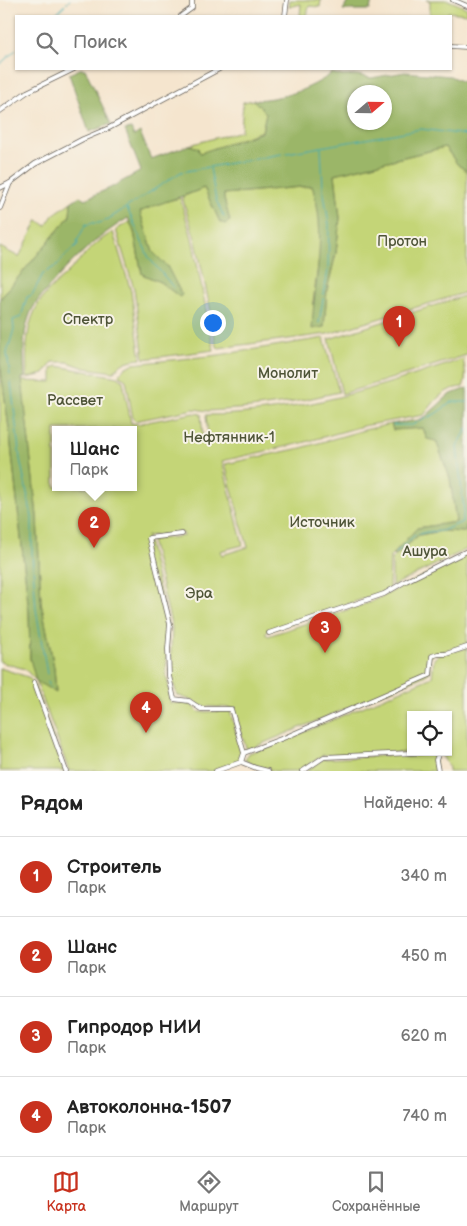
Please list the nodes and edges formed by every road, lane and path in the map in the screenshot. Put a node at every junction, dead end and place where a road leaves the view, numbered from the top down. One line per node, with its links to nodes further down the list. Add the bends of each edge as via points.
1 (192, 0): 5 (street, via 192,8)
2 (287, 0): 6 (street)
3 (453, 0): 4 (street)
4 (467, 6)
5 (182, 15)
6 (285, 15)
7 (452, 46): 8 (street)
8 (467, 47)
9 (72, 70): 11 (street, via 27,92)
10 (217, 70): 12 (street, via 35,164)
11 (0, 111)
12 (10, 183): 13 (street); 14 (street)
13 (0, 188)
14 (0, 208)
15 (182, 534): 20 (street, via 149,538 170,624 169,676 174,699 189,701 201,709 231,709)
16 (467, 551): 17 (street, via 369,600)
17 (269, 633)
18 (467, 647): 20 (street, via 432,656 430,675)
19 (34, 682): 22 (street)
20 (244, 753): 21 (street)
21 (241, 762): 23 (street); 24 (street)
22 (66, 771)
23 (216, 771)
24 (268, 771)
25 (303, 771): 26 (street, via 324,757 438,752)
26 (438, 771)

